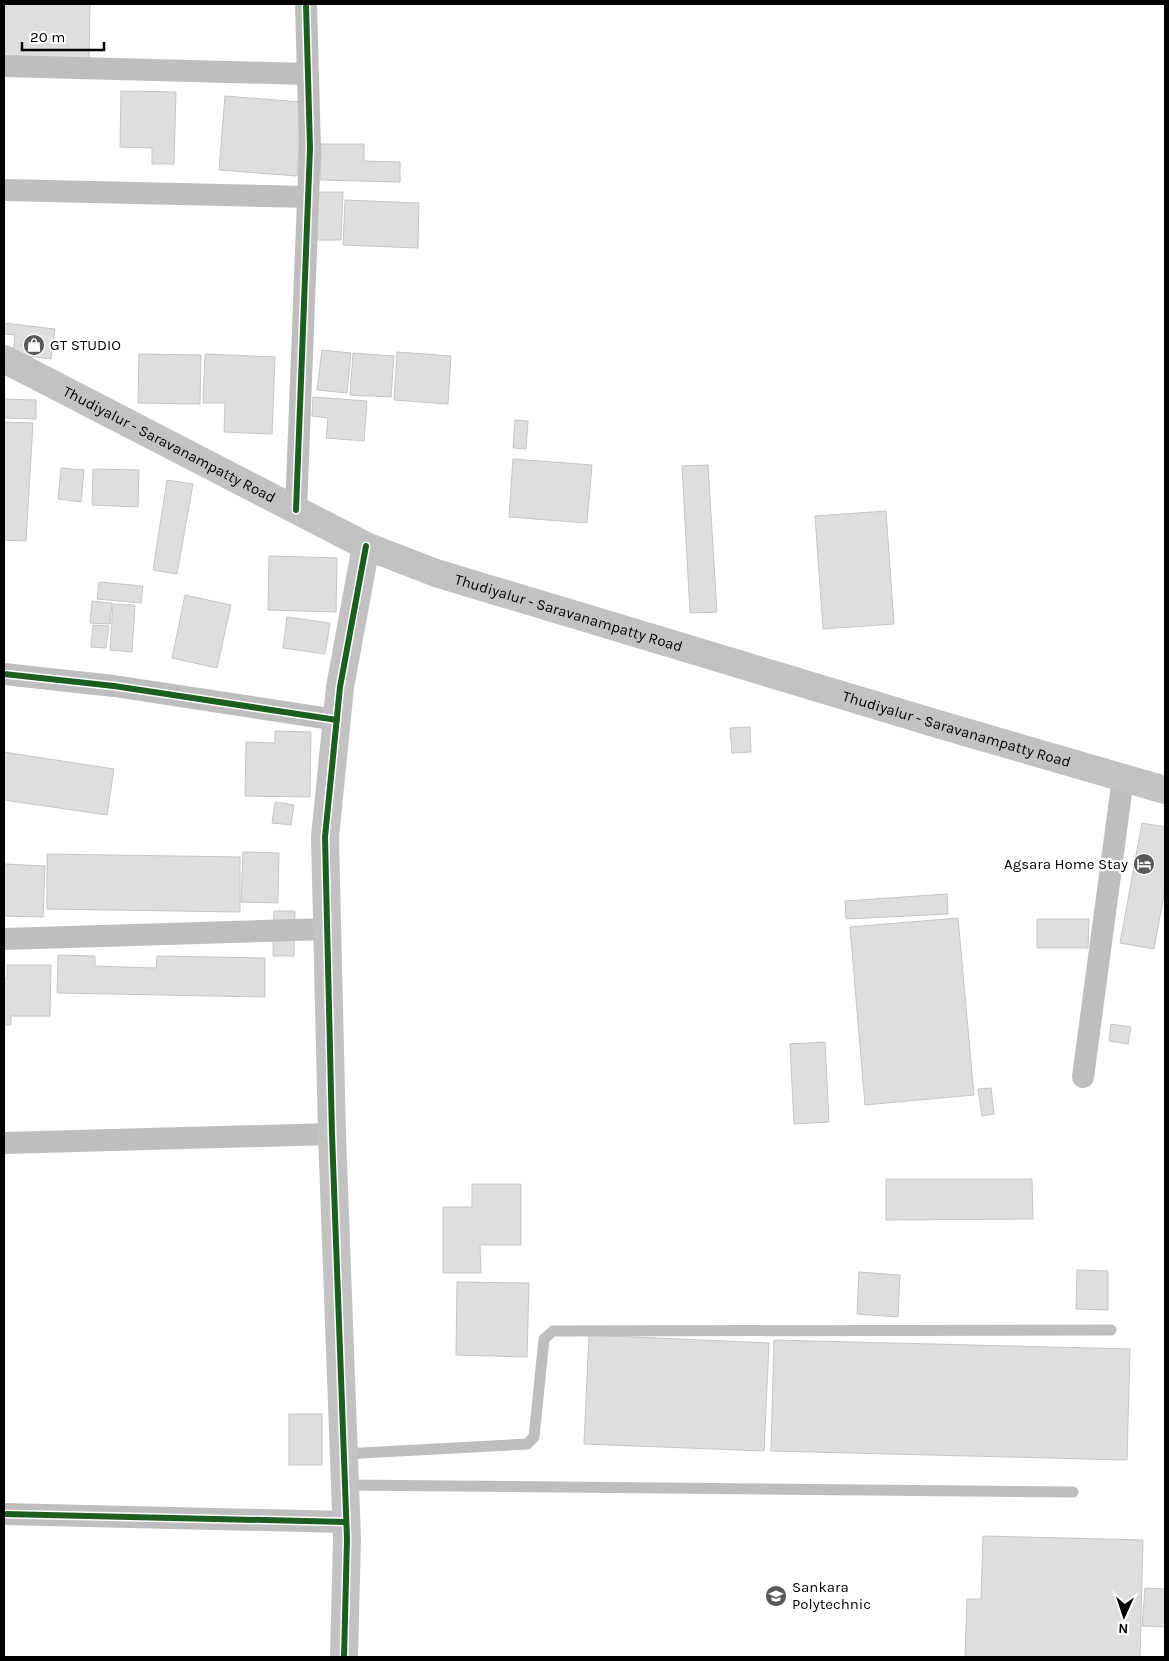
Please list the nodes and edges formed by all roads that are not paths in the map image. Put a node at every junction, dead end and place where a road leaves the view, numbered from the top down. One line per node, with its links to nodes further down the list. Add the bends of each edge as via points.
1 (306, 4): 3 (street)
2 (4, 66): 3 (street)
3 (308, 74): 5 (street, via 310,148)
4 (4, 190): 5 (street)
5 (307, 197): 7 (street)
6 (4, 359): 7 (main road, Thudiyalur - Saravanampatty Road)
7 (296, 510): 8 (main road, Thudiyalur - Saravanampatty Road)
8 (366, 546): 10 (main road); 11 (main road, Thudiyalur - Saravanampatty Road, via 436,573)
9 (4, 674): 10 (street, via 114,686)
10 (337, 720): 13 (main road, via 325,837)
11 (1123, 778): 12 (main road, Thudiyalur - Saravanampatty Road); 15 (street)
12 (1165, 790)
13 (328, 930): 14 (street); 16 (main road)
14 (4, 939)
15 (1083, 1076)
16 (332, 1134): 17 (street); 19 (main road)
17 (4, 1143)
18 (1111, 1330): 19 (lane, via 553,1331 544,1339 534,1437 527,1444)
19 (343, 1454): 20 (main road)
20 (345, 1485): 21 (lane); 23 (main road)
21 (1073, 1492)
22 (4, 1514): 23 (street)
23 (346, 1522): 24 (main road)
24 (344, 1657)

